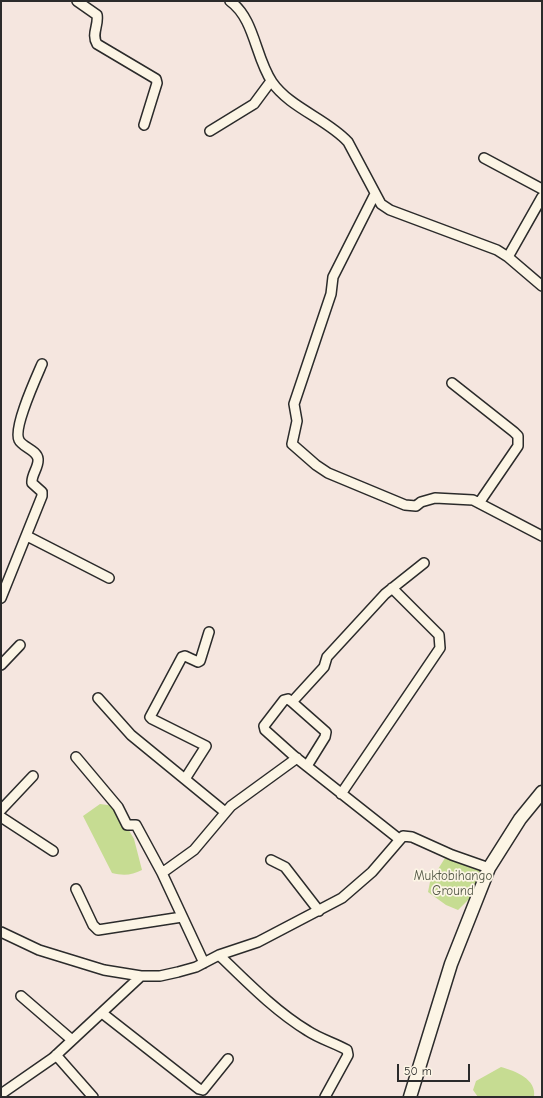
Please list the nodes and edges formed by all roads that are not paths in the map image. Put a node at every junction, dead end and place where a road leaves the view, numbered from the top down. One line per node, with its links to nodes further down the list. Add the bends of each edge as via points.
1 (77, 1): 4 (street, via 97,15 94,36 97,44 156,79)
2 (230, 1): 3 (street, via 243,16)
3 (271, 81): 5 (street, via 254,104); 8 (street, via 303,110 342,135)
4 (144, 125)
5 (210, 131)
6 (484, 158): 7 (street)
7 (542, 189)
8 (375, 194): 10 (street, via 381,204 390,210 496,250); 14 (street, via 333,277 331,294 294,404 297,421 292,444 316,466 328,473 405,505 416,506 436,498 465,499)
9 (542, 197): 10 (street)
10 (508, 257): 11 (street)
11 (542, 286)
12 (42, 364): 15 (street, via 27,400 18,433 20,442 37,456 32,483 42,492)
13 (452, 383): 14 (street, via 518,436 518,446)
14 (479, 503): 16 (street)
15 (27, 536): 18 (street); 20 (street)
16 (542, 536)
17 (424, 563): 19 (street)
18 (109, 578)
19 (392, 588): 25 (street, via 326,657 324,667); 32 (street, via 436,632 441,642 440,648)
20 (1, 598)
21 (209, 632): 30 (street, via 200,661 182,657 150,717 206,746)
22 (20, 645): 23 (street)
23 (1, 665)
24 (98, 698): 30 (street, via 131,735)
25 (292, 702): 27 (street, via 284,700 264,728); 28 (street, via 326,732 326,737)
26 (76, 757): 40 (street, via 118,807 127,825 136,825)
27 (297, 758): 28 (street); 34 (street)
28 (307, 766): 32 (street)
29 (33, 776): 33 (street)
30 (185, 779): 34 (street)
31 (542, 792): 39 (street, via 520,819)
32 (341, 794): 36 (street)
33 (1, 810)
34 (225, 812): 40 (street, via 194,850)
35 (1, 817): 37 (street)
36 (399, 839): 39 (street, via 404,836 412,837); 42 (street, via 372,872 342,898)
37 (53, 851)
38 (271, 860): 42 (street, via 286,867)
39 (489, 868): 57 (street, via 450,964)
40 (162, 873): 43 (street)
41 (76, 889): 43 (street, via 93,925 98,930)
42 (319, 911): 45 (street, via 258,942)
43 (182, 918): 46 (street)
44 (1, 932): 47 (street, via 38,950 66,959 104,970)
45 (220, 955): 46 (street); 56 (street, via 286,1016 309,1032 347,1050 348,1055)
46 (204, 963): 47 (street, via 160,976)
47 (141, 976): 49 (street)
48 (21, 996): 50 (street)
49 (102, 1013): 50 (street); 53 (street)
50 (72, 1040): 51 (street)
51 (56, 1055): 54 (street); 55 (street)
52 (228, 1059): 53 (street)
53 (198, 1093)
54 (1, 1094)
55 (93, 1097)
56 (325, 1097)
57 (410, 1097)

